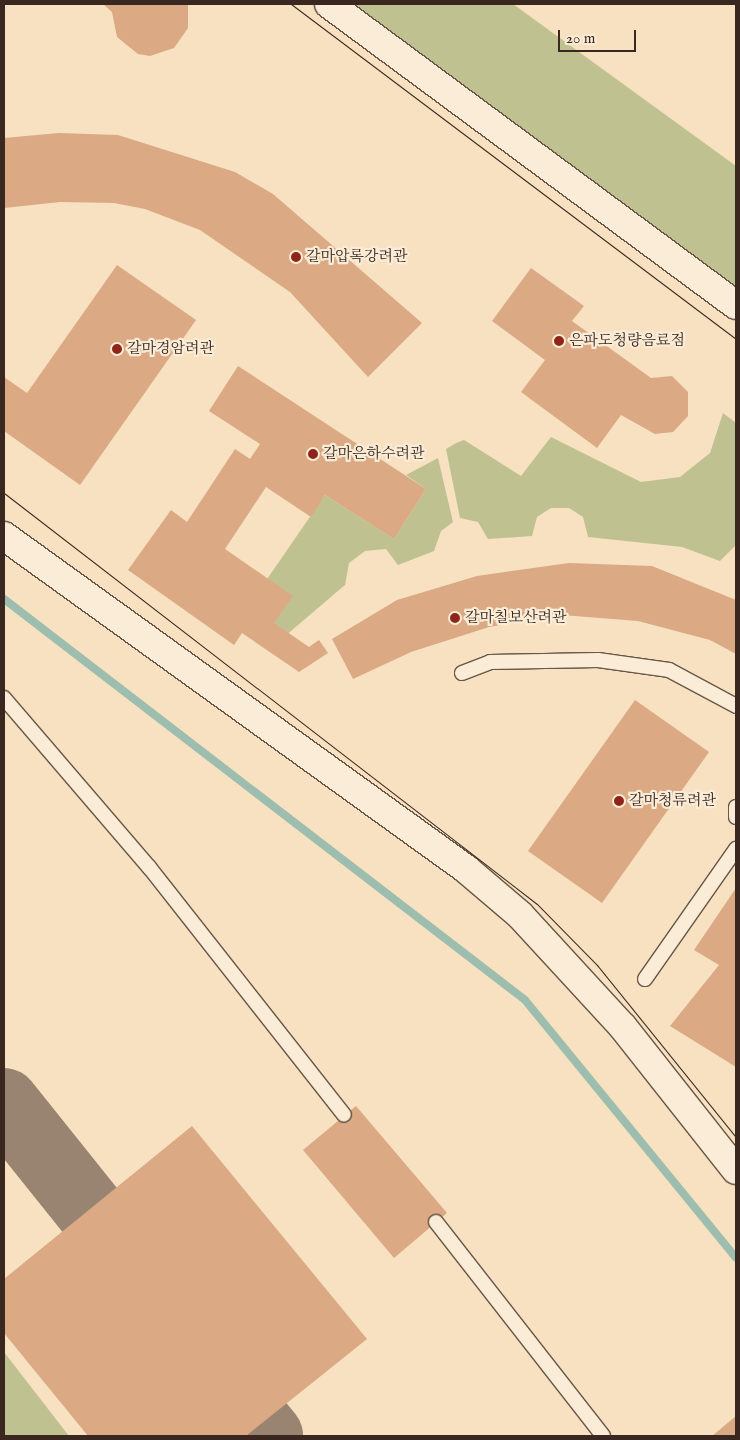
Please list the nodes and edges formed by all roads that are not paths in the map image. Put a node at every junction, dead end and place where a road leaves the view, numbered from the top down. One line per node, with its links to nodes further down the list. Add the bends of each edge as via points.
1 (329, 4): 2 (street)
2 (736, 305)
3 (4, 536): 12 (street, via 466,869 520,915 623,1027)
4 (462, 673): 6 (lane, via 490,662 598,660 670,670)
5 (4, 698): 11 (lane, via 149,867)
6 (736, 706)
7 (736, 807): 8 (lane)
8 (736, 817)
9 (736, 849): 10 (lane)
10 (644, 978)
11 (344, 1115)
12 (736, 1170)
13 (436, 1222): 14 (lane)
14 (603, 1436)

